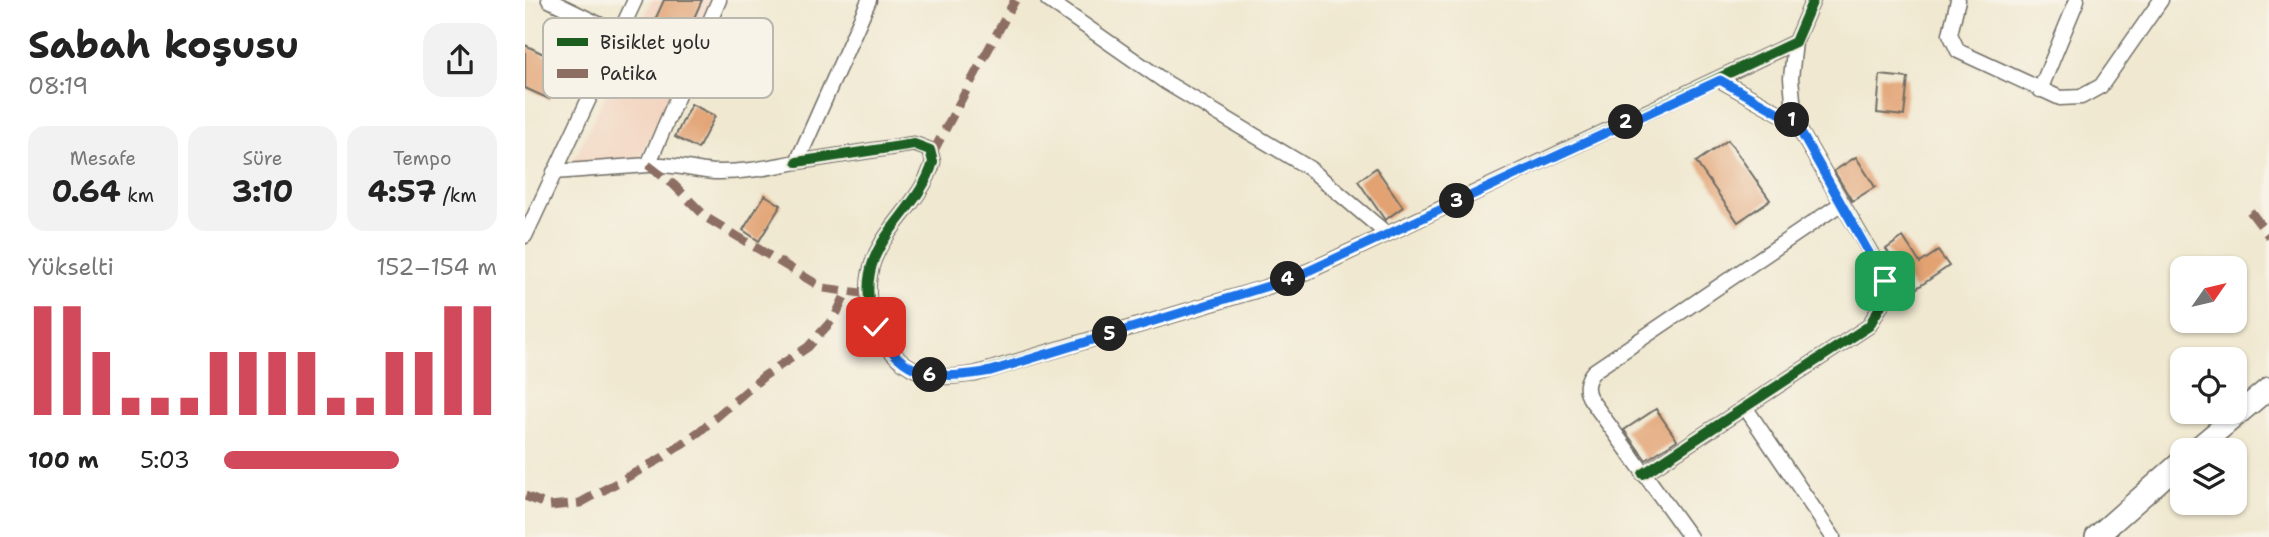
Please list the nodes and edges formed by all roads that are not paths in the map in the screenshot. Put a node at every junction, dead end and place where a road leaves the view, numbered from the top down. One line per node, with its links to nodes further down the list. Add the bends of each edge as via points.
1 (549, 0): 10 (street)
2 (635, 0): 11 (street)
3 (719, 0): 12 (street)
4 (869, 0): 19 (street)
5 (1048, 0): 25 (street, via 1167,83 1309,168)
6 (1814, 0): 13 (street)
7 (1958, 0): 15 (street, via 1950,34 1958,51)
8 (2077, 0): 15 (street)
9 (2161, 0): 15 (street, via 2097,90 2066,100)
10 (586, 18)
11 (627, 18)
12 (711, 18)
13 (1795, 42): 14 (street); 18 (street, via 1791,78)
14 (1720, 80): 18 (street); 25 (street)
15 (2040, 90)
16 (589, 98): 21 (street)
17 (677, 98): 20 (street)
18 (1795, 122): 24 (street)
19 (797, 162): 20 (street, via 732,172); 25 (street, via 914,144 930,150 933,162 924,183 875,257 869,294 886,345 907,365 937,376 991,371 1264,288)
20 (648, 164): 21 (street)
21 (554, 172): 23 (street)
22 (525, 198): 23 (street)
23 (542, 199): 26 (street)
24 (1842, 203): 28 (street, via 1882,272 1882,307 1869,326); 31 (street, via 1590,376 1588,396)
25 (1386, 233)
26 (525, 236)
27 (2269, 388): 29 (street)
28 (1745, 407): 31 (street); 33 (street)
29 (2209, 438)
30 (2170, 472): 34 (street)
31 (1643, 474): 32 (street)
32 (1690, 537)
33 (1833, 537)
34 (2097, 537)

